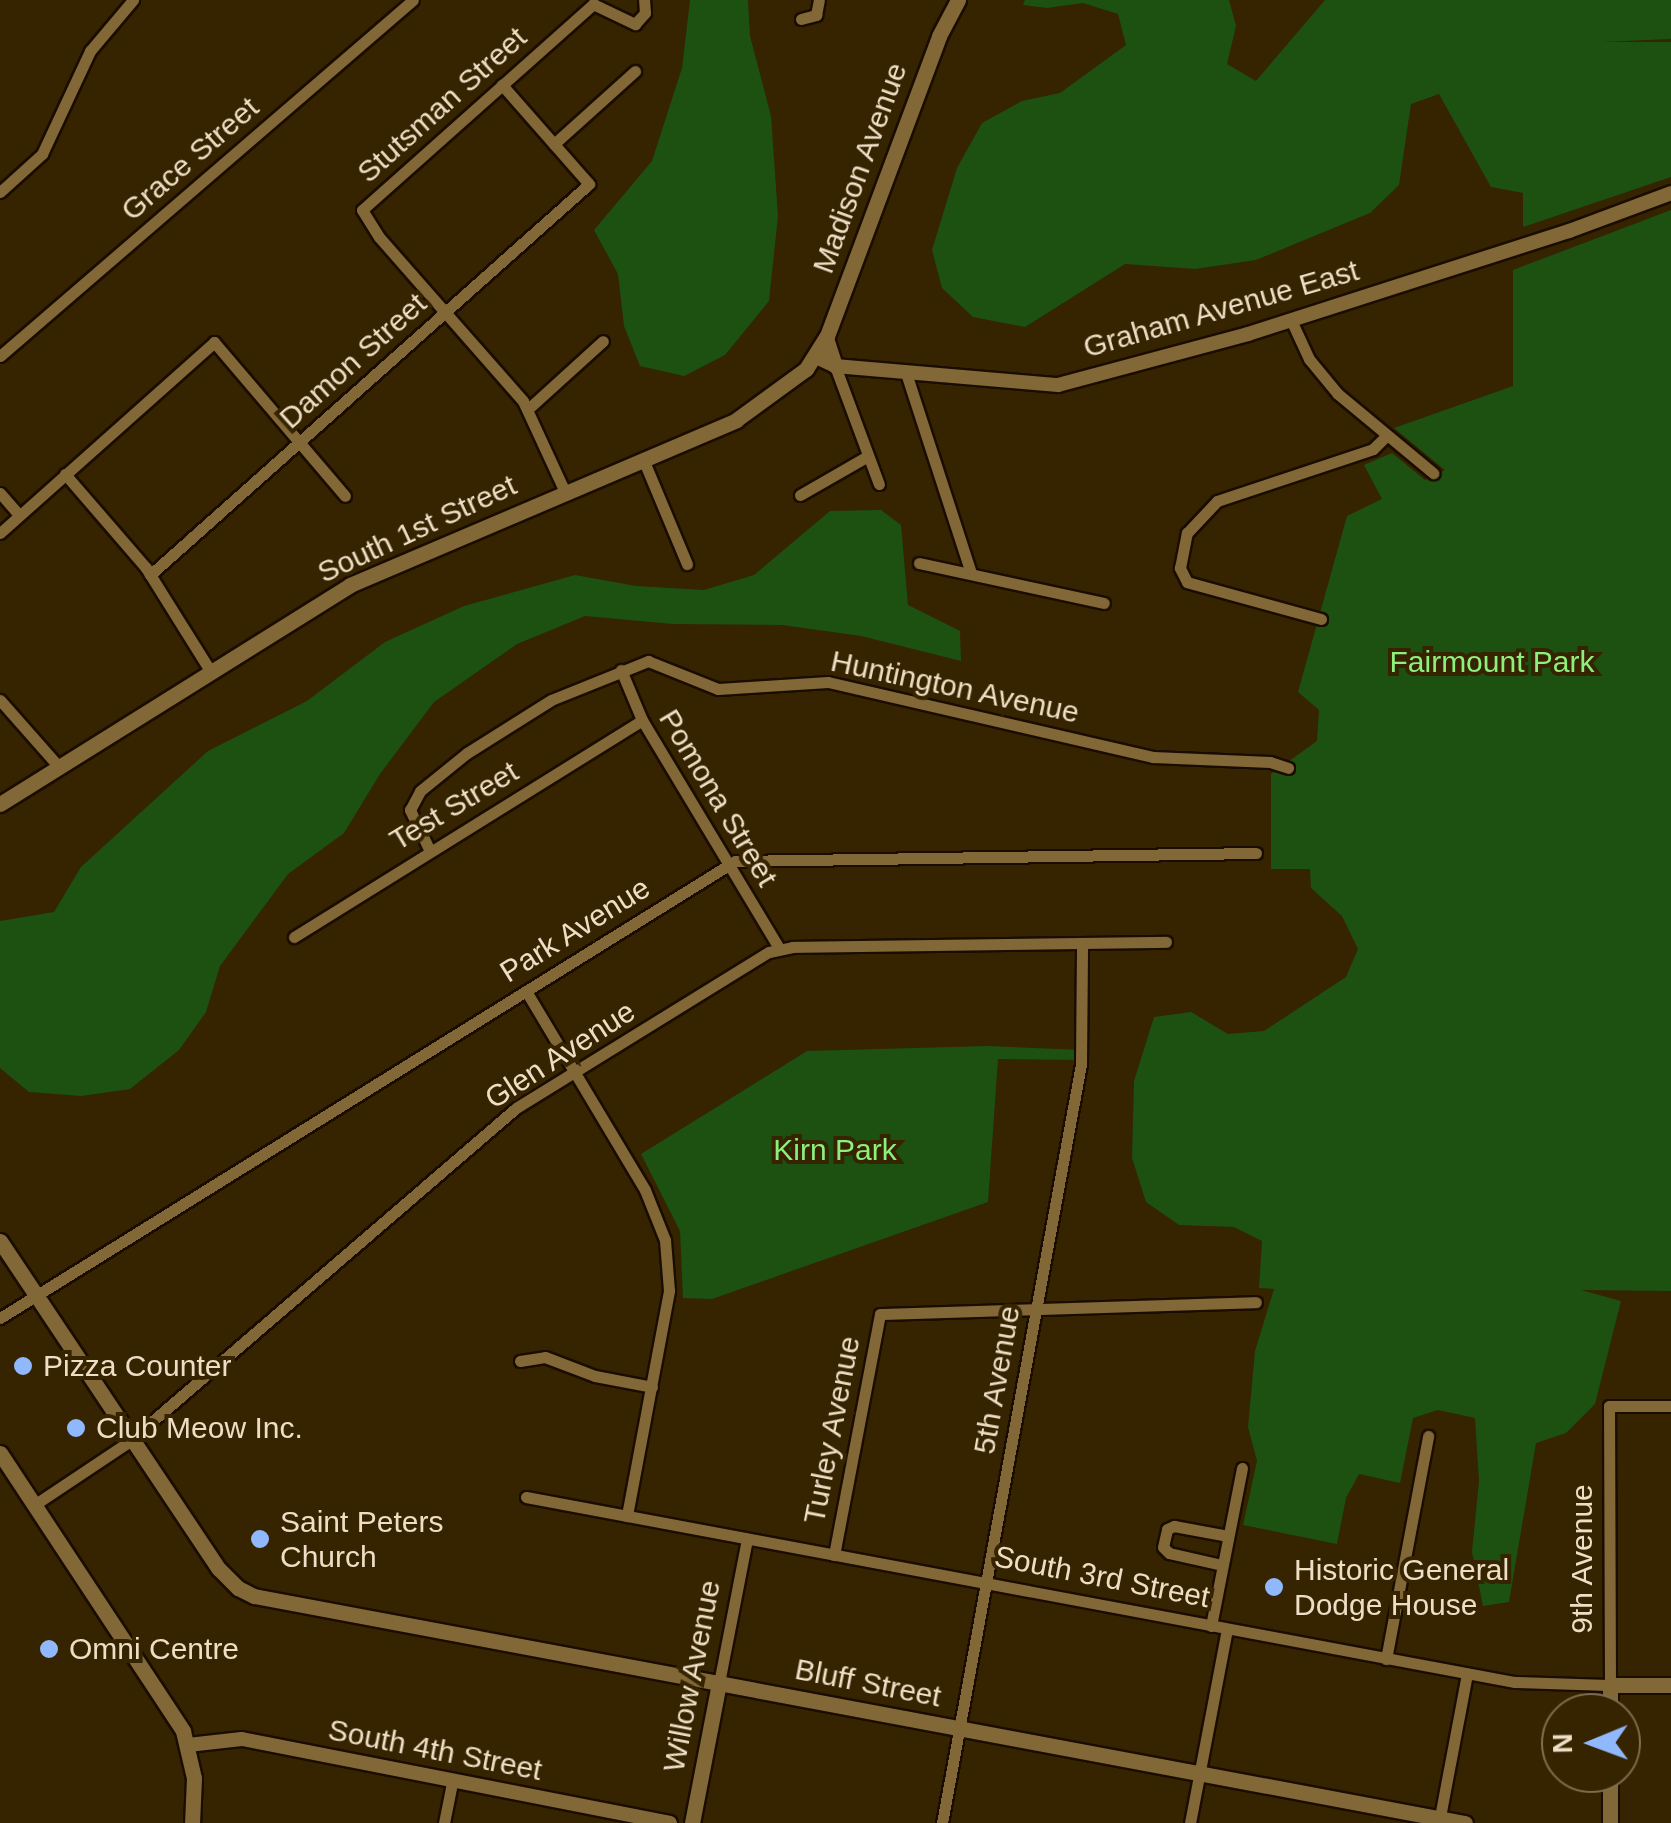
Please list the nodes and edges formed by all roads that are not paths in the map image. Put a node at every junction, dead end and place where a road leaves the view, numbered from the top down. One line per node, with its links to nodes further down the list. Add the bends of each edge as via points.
1 (133, 0): 10 (street, via 90,51 42,154)
2 (413, 0): 16 (street, Grace Street)
3 (644, 0): 8 (street, Stutsman Street, via 635,24 592,4)
4 (819, 0): 6 (street, via 816,15)
5 (958, 0): 14 (main road, Madison Avenue)
6 (801, 19)
7 (635, 71): 9 (street)
8 (502, 85): 9 (street); 12 (street, Stutsman Street, via 362,210)
9 (554, 144): 12 (street, Damon Street, via 590,184)
10 (0, 192)
11 (1671, 193): 13 (street, Graham Avenue East)
12 (446, 312): 20 (street); 22 (street, Damon Street)
13 (1290, 320): 19 (street, Graham Avenue East, via 1058,385); 21 (street, via 1317,370)
14 (826, 338): 17 (main road, Madison Avenue); 18 (main road)
15 (603, 341): 20 (street)
16 (0, 356)
17 (816, 357): 18 (street, Graham Avenue East); 24 (main road, South 1st Street, via 736,420)
18 (835, 366): 19 (street, Graham Avenue East); 23 (street)
19 (906, 373): 36 (street)
20 (528, 409): 28 (street)
21 (1386, 436): 25 (street); 39 (street, via 1373,449 1217,501 1188,533 1180,568 1187,582)
22 (299, 443): 26 (street, via 214,342); 31 (street); 37 (street, Damon Street)
23 (866, 457): 27 (street); 30 (street)
24 (643, 459): 28 (main road, South 1st Street); 34 (street)
25 (1434, 472)
26 (66, 474): 32 (street); 37 (street)
27 (880, 484)
28 (564, 492): 41 (main road, South 1st Street, via 362,579)
29 (0, 493): 32 (street)
30 (800, 495)
31 (345, 496)
32 (20, 515): 33 (street)
33 (0, 533)
34 (688, 564)
35 (919, 564): 36 (street)
36 (971, 573): 38 (street)
37 (150, 576): 41 (street)
38 (1104, 603)
39 (1321, 619)
40 (621, 670): 43 (street, Pomona Street); 45 (street, Huntington Avenue, via 648,661 740,691 828,682 1154,757); 47 (street, Huntington Avenue, via 537,708 420,790 410,810)
41 (211, 672): 44 (main road, South 1st Street)
42 (0, 700): 44 (street)
43 (642, 720): 47 (street, Test Street); 49 (street, Pomona Street)
44 (59, 767): 46 (main road, South 1st Street)
45 (1288, 768)
46 (0, 804)
47 (430, 850): 50 (street, Test Street)
48 (1256, 854): 49 (street, Park Avenue, via 755,858)
49 (729, 865): 53 (street, Pomona Street); 54 (street, Park Avenue)
50 (294, 938)
51 (1166, 942): 52 (street)
52 (1082, 944): 53 (street); 59 (street, 5th Avenue, via 1081,1064)
53 (779, 948): 55 (street, Glen Avenue)
54 (526, 991): 55 (street); 57 (street, Park Avenue)
55 (575, 1073): 62 (street, via 644,1190 665,1240 669,1291); 65 (street, Glen Avenue, via 502,1120)
56 (0, 1241): 57 (main road)
57 (36, 1297): 60 (street, Park Avenue); 65 (main road)
58 (1256, 1302): 59 (street)
59 (1035, 1309): 73 (street, Turley Avenue, via 880,1314); 75 (street, 5th Avenue)
60 (0, 1318)
61 (520, 1361): 62 (street, via 545,1357)
62 (652, 1388): 70 (street)
63 (1671, 1406): 81 (street, 9th Avenue, via 1610,1406)
64 (1428, 1436): 78 (street)
65 (132, 1438): 69 (street, Glen Avenue); 80 (main road, Bluff Street, via 227,1580 261,1597)
66 (0, 1453): 69 (main road)
67 (1242, 1468): 71 (street)
68 (526, 1497): 70 (street, South 3rd Street)
69 (34, 1505): 85 (main road)
70 (627, 1516): 72 (street, South 3rd Street)
71 (1228, 1536): 74 (street); 74 (street, via 1167,1530 1168,1554)
72 (747, 1538): 73 (street, South 3rd Street); 80 (street, Willow Avenue)
73 (834, 1555): 75 (street, South 3rd Street)
74 (1222, 1564): 76 (street)
75 (986, 1584): 76 (street, South 3rd Street); 84 (street, 5th Avenue)
76 (1211, 1626): 77 (street, South 3rd Street)
77 (1228, 1629): 78 (street, South 3rd Street); 86 (street)
78 (1386, 1658): 79 (street, South 3rd Street)
79 (1467, 1674): 81 (street, South 3rd Street, via 1544,1685); 89 (street)
80 (719, 1683): 84 (main road, Bluff Street); 93 (main road, Willow Avenue)
81 (1610, 1685): 82 (main road, South 3rd Street); 83 (main road, 9th Avenue)
82 (1671, 1685)
83 (1610, 1693)
84 (960, 1728): 86 (main road, Bluff Street); 94 (street, 5th Avenue)
85 (188, 1745): 87 (street, South 4th Street, via 242,1740); 90 (main road)
86 (1200, 1773): 89 (main road, Bluff Street); 95 (street)
87 (452, 1783): 91 (street); 92 (street, South 4th Street)
88 (1610, 1793): 97 (main road)
89 (1439, 1820): 96 (main road, Bluff Street)
90 (192, 1823)
91 (444, 1823)
92 (670, 1823)
93 (692, 1823)
94 (942, 1823)
95 (1190, 1823)
96 (1465, 1823)
97 (1610, 1823)

